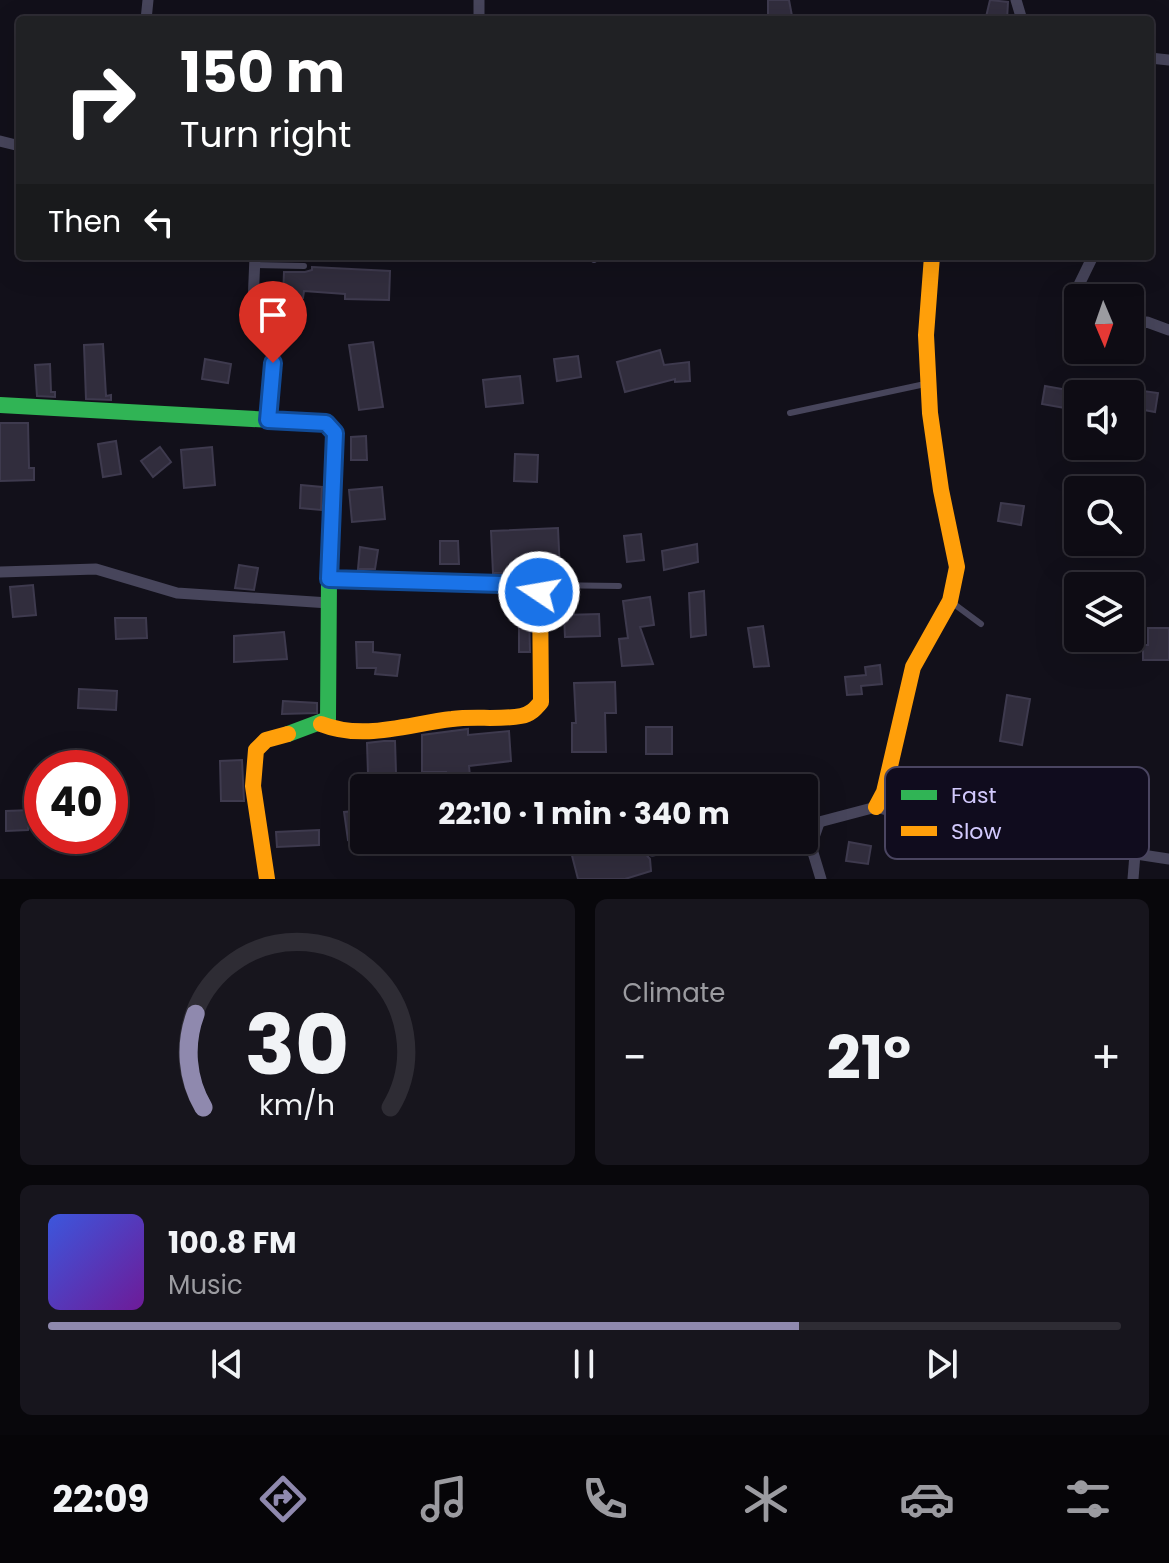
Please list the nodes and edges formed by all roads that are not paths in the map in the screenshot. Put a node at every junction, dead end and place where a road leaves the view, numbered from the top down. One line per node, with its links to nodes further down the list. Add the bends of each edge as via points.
1 (932, 260): 8 (street)
2 (1091, 260): 5 (street)
3 (254, 261): 4 (lane); 11 (street, via 253,304 276,335)
4 (304, 266)
5 (1079, 284)
6 (1144, 323): 7 (street)
7 (1169, 330)
8 (925, 384): 10 (lane); 16 (street, via 935,469 957,567)
9 (0, 405): 11 (street)
10 (790, 413)
11 (268, 420): 13 (street, via 326,423 335,433)
12 (0, 572): 17 (street, via 96,569 177,593)
13 (329, 579): 14 (street); 17 (street)
14 (540, 585): 15 (lane); 19 (street, via 541,702 533,712 344,733)
15 (619, 586)
16 (950, 601): 18 (lane); 20 (street, via 913,667)
17 (329, 603): 19 (street, via 328,719)
18 (981, 624)
19 (321, 724): 28 (street, via 266,740 256,750 253,786)
20 (890, 767)
21 (885, 788): 22 (street)
22 (876, 807): 23 (street); 24 (street)
23 (885, 809)
24 (819, 823): 29 (street, via 811,846)
25 (1149, 856): 27 (street)
26 (1135, 859): 30 (street)
27 (1169, 859)
28 (267, 879)
29 (821, 879)
30 (1133, 879)

